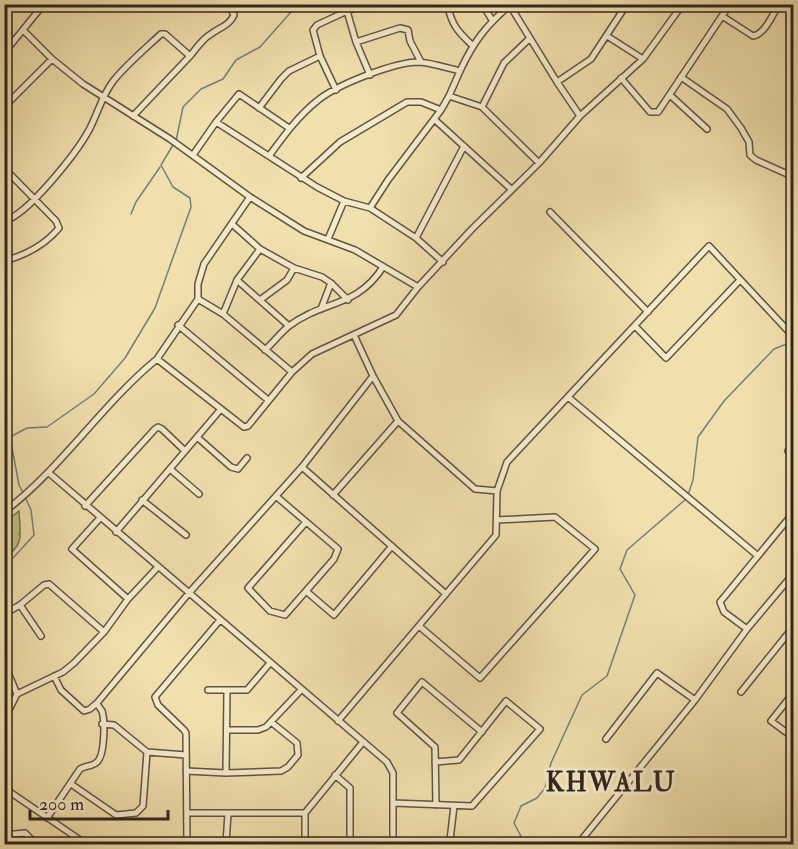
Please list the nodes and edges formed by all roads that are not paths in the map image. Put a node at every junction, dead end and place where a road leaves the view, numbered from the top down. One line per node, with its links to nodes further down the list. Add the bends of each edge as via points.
1 (44, 4): 14 (street)
2 (228, 4): 20 (street, via 234,15 232,20 211,33)
3 (367, 4): 11 (street)
4 (447, 4): 18 (street, via 456,30)
5 (482, 4): 13 (street)
6 (627, 4): 15 (street)
7 (683, 4): 23 (street)
8 (730, 4): 12 (street)
9 (779, 4): 12 (street, via 756,36)
10 (510, 5): 13 (street); 16 (street)
11 (347, 11): 17 (street); 21 (street, via 314,27 312,34)
12 (722, 16): 28 (street)
13 (492, 20): 18 (street)
14 (24, 31): 19 (street); 22 (street)
15 (607, 36): 23 (street); 29 (street, via 591,59)
16 (530, 39): 29 (street); 35 (street, via 504,63)
17 (356, 42): 24 (street, via 405,28); 26 (street)
18 (472, 45): 25 (street)
19 (4, 53)
20 (190, 56): 33 (street, via 166,34 161,34 114,80); 38 (street)
21 (320, 57): 30 (street); 36 (street, via 289,71)
22 (52, 59): 33 (street); 34 (street)
23 (643, 59): 27 (street)
24 (421, 62): 25 (street); 26 (street)
25 (460, 71): 32 (street)
26 (370, 75): 30 (street)
27 (621, 78): 31 (street, via 650,112 658,112); 39 (street)
28 (681, 78): 31 (street); 49 (street, via 727,109 749,142 750,155)
29 (557, 82): 39 (street)
30 (336, 90): 42 (street, via 315,102)
31 (670, 95): 43 (street)
32 (449, 96): 35 (street); 37 (street)
33 (103, 98): 38 (street); 53 (street, via 78,148)
34 (4, 107)
35 (482, 107): 47 (street)
36 (259, 108): 41 (street, via 239,94); 42 (street)
37 (441, 110): 40 (street); 50 (street, via 421,102 407,102 340,142)
38 (133, 116): 45 (street)
39 (580, 116): 47 (street)
40 (434, 119): 44 (street); 55 (street)
41 (216, 122): 45 (street); 46 (street)
42 (289, 128): 46 (street)
43 (708, 129)
44 (464, 147): 51 (street); 59 (street)
45 (192, 155): 52 (street)
46 (269, 156): 50 (street)
47 (538, 163): 51 (street)
48 (4, 168): 53 (street)
49 (794, 177)
50 (302, 178): 54 (street)
51 (511, 189): 63 (street)
52 (250, 197): 58 (street); 60 (street, via 304,231)
53 (34, 199): 57 (street); 62 (street, via 59,228 30,252)
54 (344, 201): 55 (street); 60 (street)
55 (370, 208): 59 (street)
56 (550, 212): 74 (street)
57 (4, 221)
58 (231, 224): 61 (street); 70 (street, via 204,264)
59 (416, 238): 63 (street)
60 (328, 239): 64 (street)
61 (260, 249): 65 (street); 67 (street)
62 (4, 261)
63 (443, 262): 69 (street)
64 (383, 267): 69 (street); 72 (street, via 374,282)
65 (294, 268): 68 (street); 71 (street, via 287,280)
66 (740, 279): 74 (street, via 709,246); 78 (street, via 666,358); 79 (street)
67 (237, 280): 71 (street); 75 (street)
68 (331, 283): 72 (street); 73 (street)
69 (418, 287): 80 (street, via 396,315)
70 (198, 299): 75 (street); 76 (street)
71 (260, 300): 77 (street)
72 (348, 300): 73 (street)
73 (321, 309): 77 (street)
74 (648, 312): 78 (street)
75 (223, 314): 81 (street)
76 (178, 326): 82 (street); 86 (street)
77 (289, 326): 81 (street)
78 (635, 326): 85 (street)
79 (790, 333)
80 (354, 335): 83 (street, via 312,354); 84 (street)
81 (266, 350): 83 (street)
82 (157, 359): 87 (street); 96 (street, via 135,377)
83 (292, 372): 86 (street)
84 (373, 376): 88 (street); 94 (street)
85 (568, 397): 97 (street, via 507,462); 111 (street)
86 (268, 400): 87 (street, via 246,426)
87 (220, 409): 89 (street)
88 (398, 421): 97 (street, via 475,489); 99 (street)
89 (197, 437): 91 (street); 93 (street, via 231,467 238,469)
90 (794, 444): 92 (street, via 788,451)
91 (185, 451): 95 (street); 102 (street, via 160,428 155,429)
92 (794, 456)
93 (248, 458)
94 (302, 467): 99 (street); 100 (street)
95 (170, 469): 98 (street); 101 (street)
96 (49, 473): 102 (street); 103 (street)
97 (497, 492): 106 (street)
98 (200, 494)
99 (333, 495): 110 (street)
100 (277, 497): 107 (street); 115 (street)
101 (142, 500): 108 (street); 109 (street)
102 (85, 506): 105 (street)
103 (4, 512)
104 (794, 512): 111 (street)
105 (100, 518): 108 (street); 117 (street, via 72,549)
106 (496, 520): 116 (street, via 496,535); 121 (street, via 555,517 595,549 480,678)
107 (306, 522): 114 (street, via 338,549); 114 (street, via 248,588 270,611 285,615)
108 (116, 532): 112 (street)
109 (186, 535)
110 (392, 546): 114 (street, via 334,615); 116 (street)
111 (758, 556): 123 (street, via 720,602 724,612)
112 (157, 568): 115 (street); 117 (street)
113 (794, 573): 123 (street)
114 (306, 591)
115 (189, 593): 120 (street); 136 (street)
116 (446, 594): 121 (street)
117 (128, 599): 124 (street)
118 (20, 606): 119 (street); 124 (street, via 50,584); 125 (street)
119 (4, 614)
120 (220, 620): 127 (street); 147 (street, via 155,697 158,705 184,729)
121 (419, 626): 138 (street)
122 (794, 626): 132 (street)
123 (747, 629): 135 (street)
124 (104, 632): 128 (street, via 74,663)
125 (41, 636)
126 (4, 663): 134 (street)
127 (270, 663): 130 (street); 131 (street, via 247,690)
128 (54, 676): 134 (street); 136 (street, via 61,690 84,711)
129 (208, 690): 131 (street)
130 (301, 690): 138 (street); 139 (street)
131 (227, 691): 141 (street)
132 (741, 692)
133 (794, 692): 143 (street, via 771,721)
134 (17, 694): 137 (street)
135 (695, 700): 144 (street, via 657,673); 170 (street)
136 (97, 704): 140 (street, via 102,711)
137 (4, 720)
138 (338, 721): 145 (street)
139 (271, 722): 141 (street, via 258,730); 150 (street, via 297,743 298,755 293,761 280,771)
140 (102, 724): 146 (street, via 114,725); 152 (street, via 104,748 100,759 94,765 83,766)
141 (228, 730): 150 (street)
142 (482, 732): 148 (street, via 459,760); 148 (street, via 422,682 397,713 435,747); 156 (street, via 506,701 540,729 472,806)
143 (794, 738)
144 (606, 739)
145 (363, 742): 151 (street); 154 (street, via 387,762 393,773)
146 (147, 752): 147 (street); 152 (street, via 143,806 136,813 116,815)
147 (186, 755): 149 (street)
148 (435, 762): 155 (street)
149 (186, 771): 150 (street); 157 (street)
150 (226, 773)
151 (335, 775): 159 (street); 167 (street, via 350,788)
152 (71, 784): 160 (street)
153 (4, 788): 160 (street)
154 (393, 803): 155 (street); 168 (street)
155 (436, 805): 156 (street)
156 (454, 806): 169 (street, via 450,840)
157 (187, 813): 158 (street); 164 (street)
158 (228, 813): 159 (street); 165 (street)
159 (305, 813): 166 (street)
160 (47, 818): 163 (street)
161 (4, 835): 162 (street, via 25,833)
162 (36, 844)
163 (86, 844)
164 (187, 844)
165 (226, 844)
166 (305, 844)
167 (350, 844)
168 (393, 844)
169 (445, 844)
170 (578, 844)

